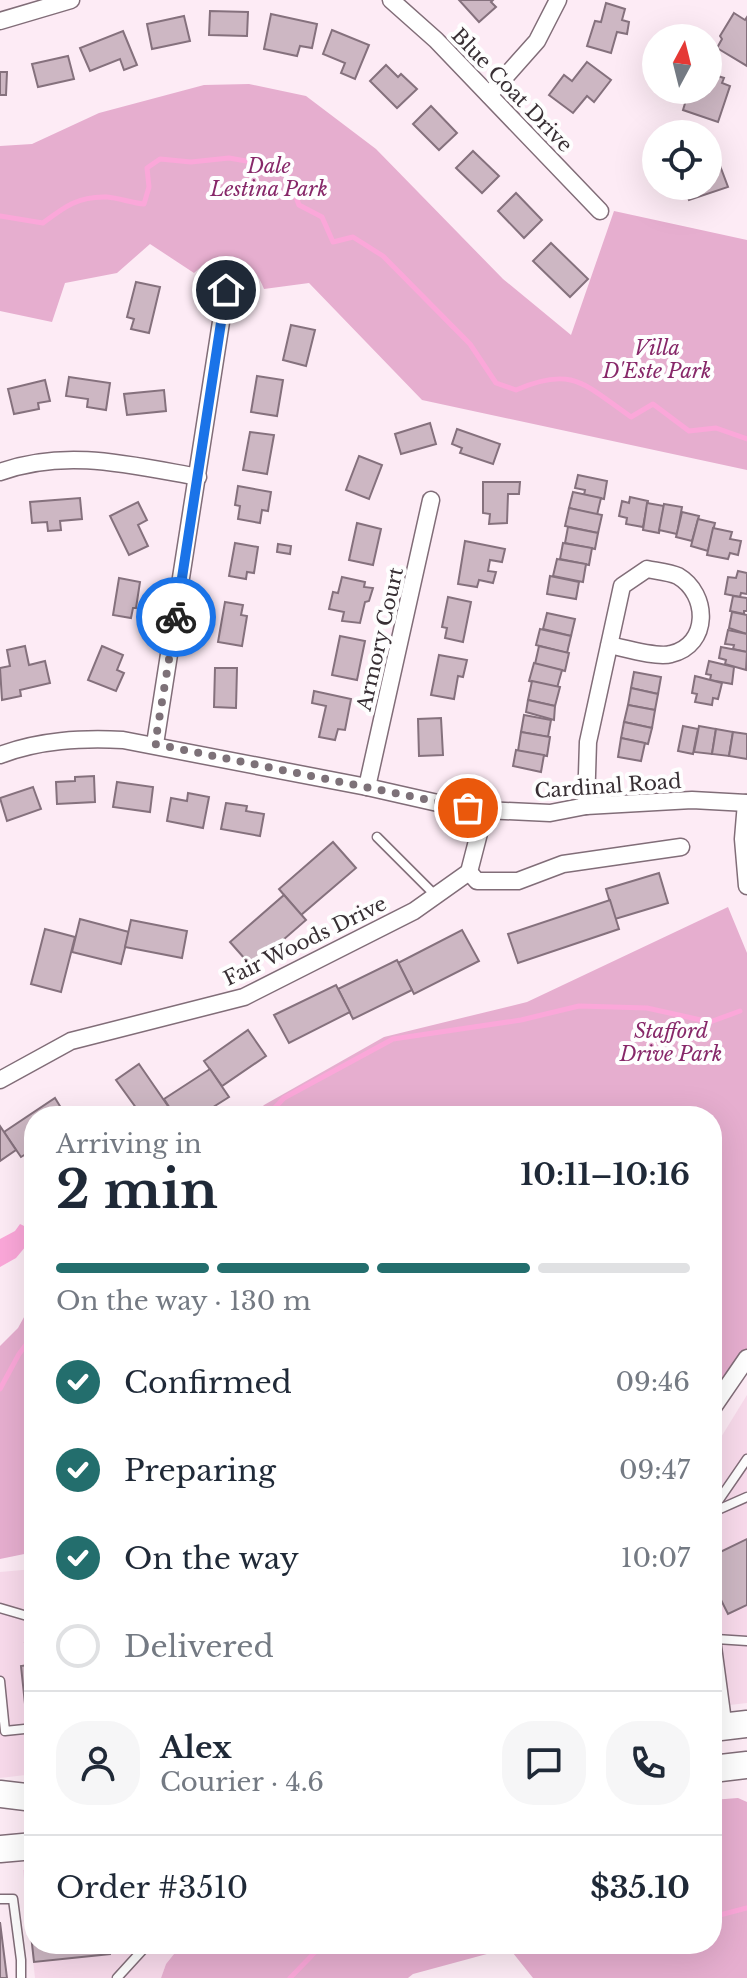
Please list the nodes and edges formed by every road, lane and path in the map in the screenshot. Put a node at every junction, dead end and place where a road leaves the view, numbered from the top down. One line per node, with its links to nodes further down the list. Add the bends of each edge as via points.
1 (71, 0): 4 (street)
2 (391, 0): 5 (street, Blue Coat Drive)
3 (558, 0): 5 (street, via 537,41)
4 (0, 21)
5 (489, 95): 6 (street, Blue Coat Drive)
6 (600, 211)
7 (226, 290): 9 (street)
8 (0, 472): 9 (street, via 78,458)
9 (198, 477): 12 (street)
10 (431, 500): 14 (street, Armory Court)
11 (609, 645): 11 (street, via 622,586 647,569 677,575 697,593 703,615 688,645 670,655); 16 (street, via 588,742)
12 (155, 744): 13 (street, Cardinal Road, via 70,739); 14 (street, Cardinal Road)
13 (0, 755)
14 (367, 787): 17 (street, Cardinal Road)
15 (746, 803): 16 (street, Cardinal Road, via 692,800); 21 (street)
16 (586, 806): 17 (street, Cardinal Road, via 550,813)
17 (485, 810): 20 (street)
18 (377, 837): 22 (lane)
19 (681, 847): 20 (street, via 563,864 518,881 477,881)
20 (469, 872): 22 (street, Fair Woods Drive)
21 (747, 886)
22 (436, 896): 23 (street, Fair Woods Drive, via 244,997 71,1041)
23 (0, 1080)
24 (747, 1358): 25 (street)
25 (722, 1394)
26 (747, 1459): 27 (lane)
27 (722, 1496)
28 (747, 1497): 29 (lane)
29 (722, 1507)
30 (0, 1608): 31 (lane)
31 (24, 1615)
32 (722, 1639): 33 (lane)
33 (747, 1641)
34 (0, 1681): 37 (lane, via 5,1731)
35 (722, 1685): 36 (lane)
36 (729, 1726)
37 (24, 1729)
38 (747, 1765): 39 (main road)
39 (722, 1768)
40 (0, 1794): 41 (main road)
41 (24, 1797)
42 (24, 1806): 43 (main road)
43 (0, 1809)
44 (24, 1847): 45 (main road)
45 (0, 1849)
46 (0, 1899): 48 (lane, via 13,1899)
47 (139, 1954): 49 (lane)
48 (21, 1978)
49 (117, 1978)

